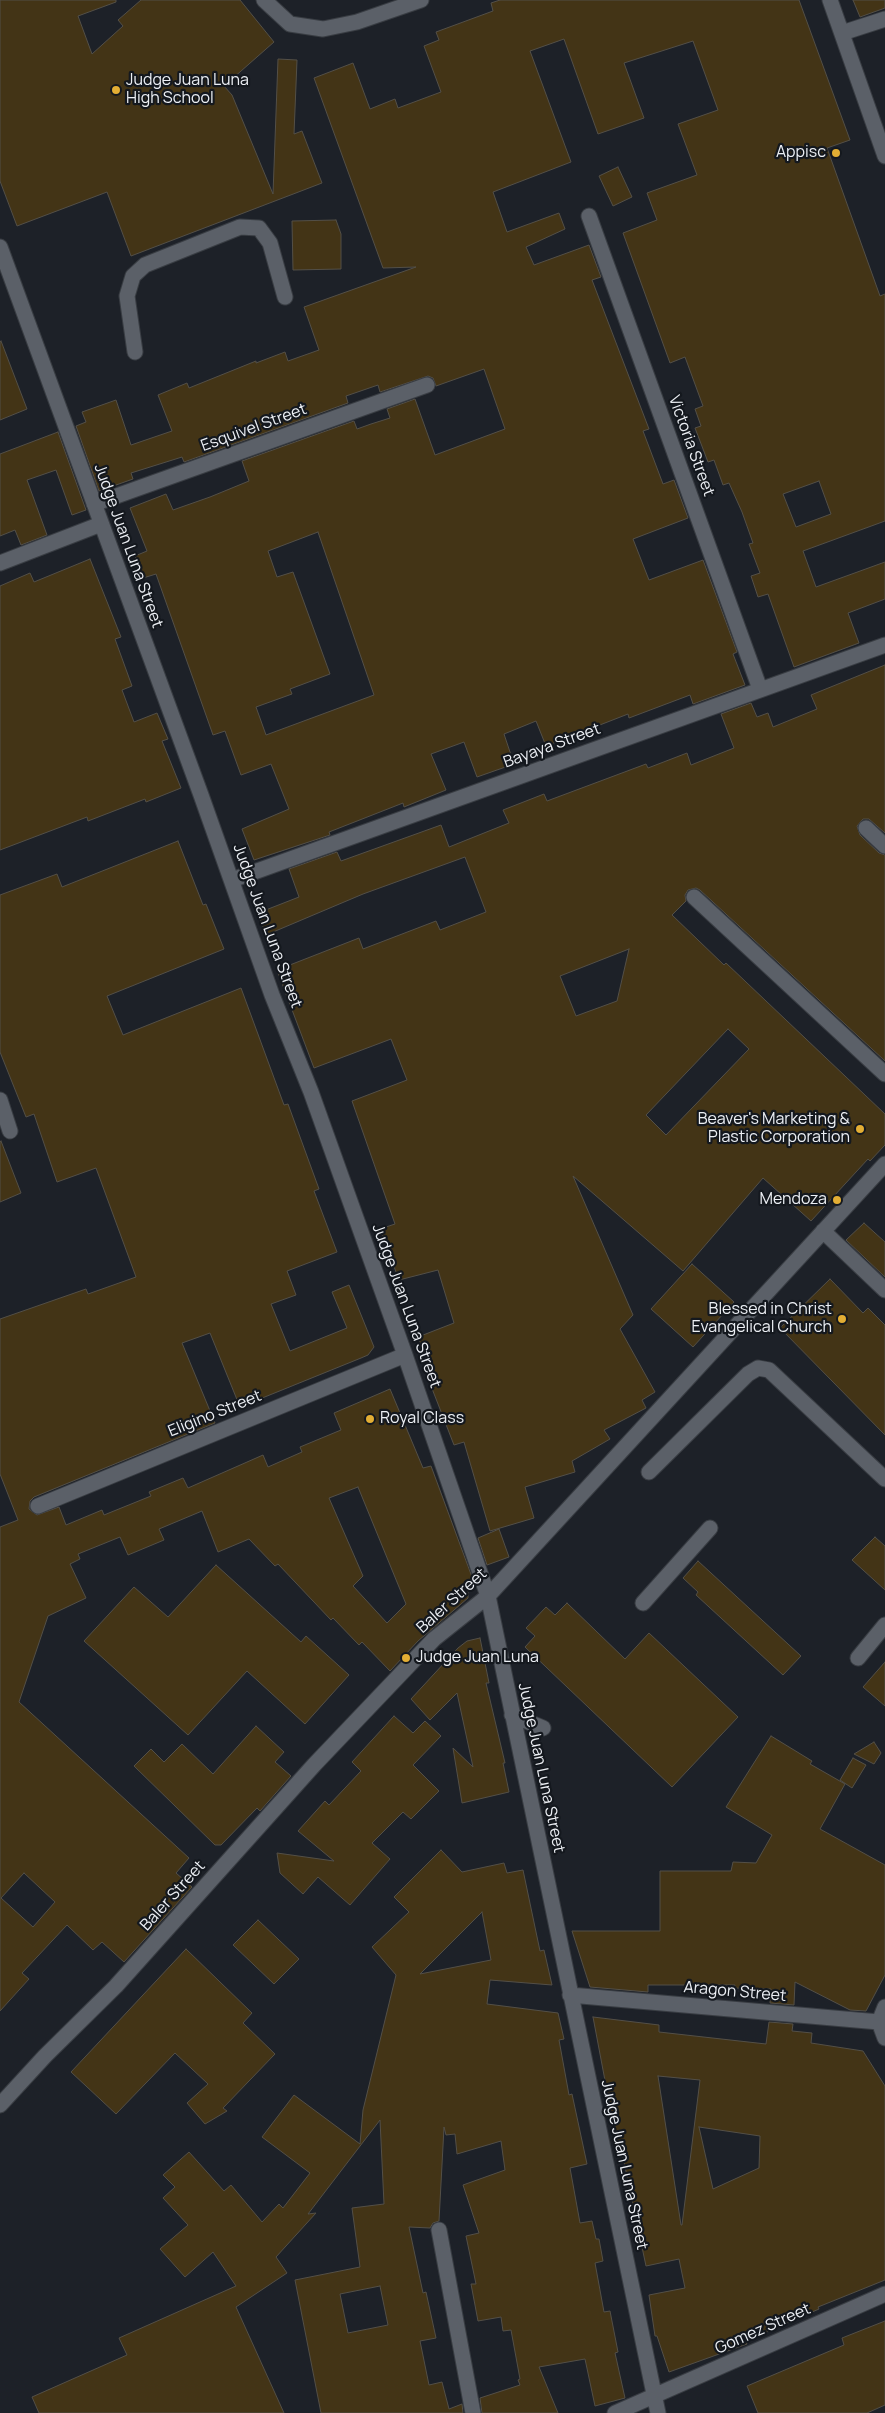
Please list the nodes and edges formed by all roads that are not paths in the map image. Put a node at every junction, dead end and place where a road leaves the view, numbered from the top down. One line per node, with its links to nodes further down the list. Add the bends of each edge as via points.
1 (421, 0): 3 (street, via 357,22 323,29 290,24)
2 (830, 0): 5 (street)
3 (266, 2)
4 (885, 19): 5 (street)
5 (842, 33): 6 (street)
6 (885, 156)
7 (589, 216): 16 (street, Victoria Street)
8 (0, 246): 12 (street, Judge Juan Luna Street)
9 (285, 297): 10 (street, via 270,243 258,228 240,227 145,265 133,276 127,296)
10 (135, 352)
11 (427, 385): 12 (street, Esquivel Street)
12 (94, 504): 13 (street, Judge Juan Luna Street)
13 (101, 524): 14 (street); 19 (street, Judge Juan Luna Street)
14 (0, 563)
15 (885, 645): 16 (street, Bayaya Street)
16 (760, 689): 19 (street, Bayaya Street)
17 (866, 828): 18 (street)
18 (885, 846)
19 (232, 880): 27 (street, Judge Juan Luna Street)
20 (694, 897): 21 (street)
21 (885, 1074)
22 (0, 1100): 23 (street)
23 (10, 1131)
24 (885, 1164): 25 (street, Baler Street)
25 (823, 1231): 26 (street); 32 (street, Baler Street, via 629,1454)
26 (885, 1290)
27 (406, 1355): 30 (street, Eligino Street); 32 (street, Judge Juan Luna Street)
28 (649, 1472): 29 (street, via 748,1374 758,1368 769,1370)
29 (885, 1479)
30 (38, 1506)
31 (710, 1528): 33 (street)
32 (488, 1596): 36 (street, Judge Juan Luna Street); 42 (street, Baler Street, via 434,1639 314,1765 116,1986)
33 (643, 1603)
34 (885, 1625): 35 (street)
35 (858, 1658)
36 (512, 1715): 37 (street); 38 (street, Judge Juan Luna Street)
37 (543, 1728)
38 (570, 1995): 40 (street, Aragon Street); 45 (street, Judge Juan Luna Street)
39 (885, 2007): 40 (street)
40 (879, 2022): 41 (street)
41 (885, 2038)
42 (0, 2106)
43 (439, 2230): 46 (street)
44 (885, 2294): 45 (street, Gomez Street)
45 (654, 2396): 47 (street, Gomez Street); 48 (street, Judge Juan Luna Street)
46 (472, 2413)
47 (615, 2413)
48 (658, 2413)

